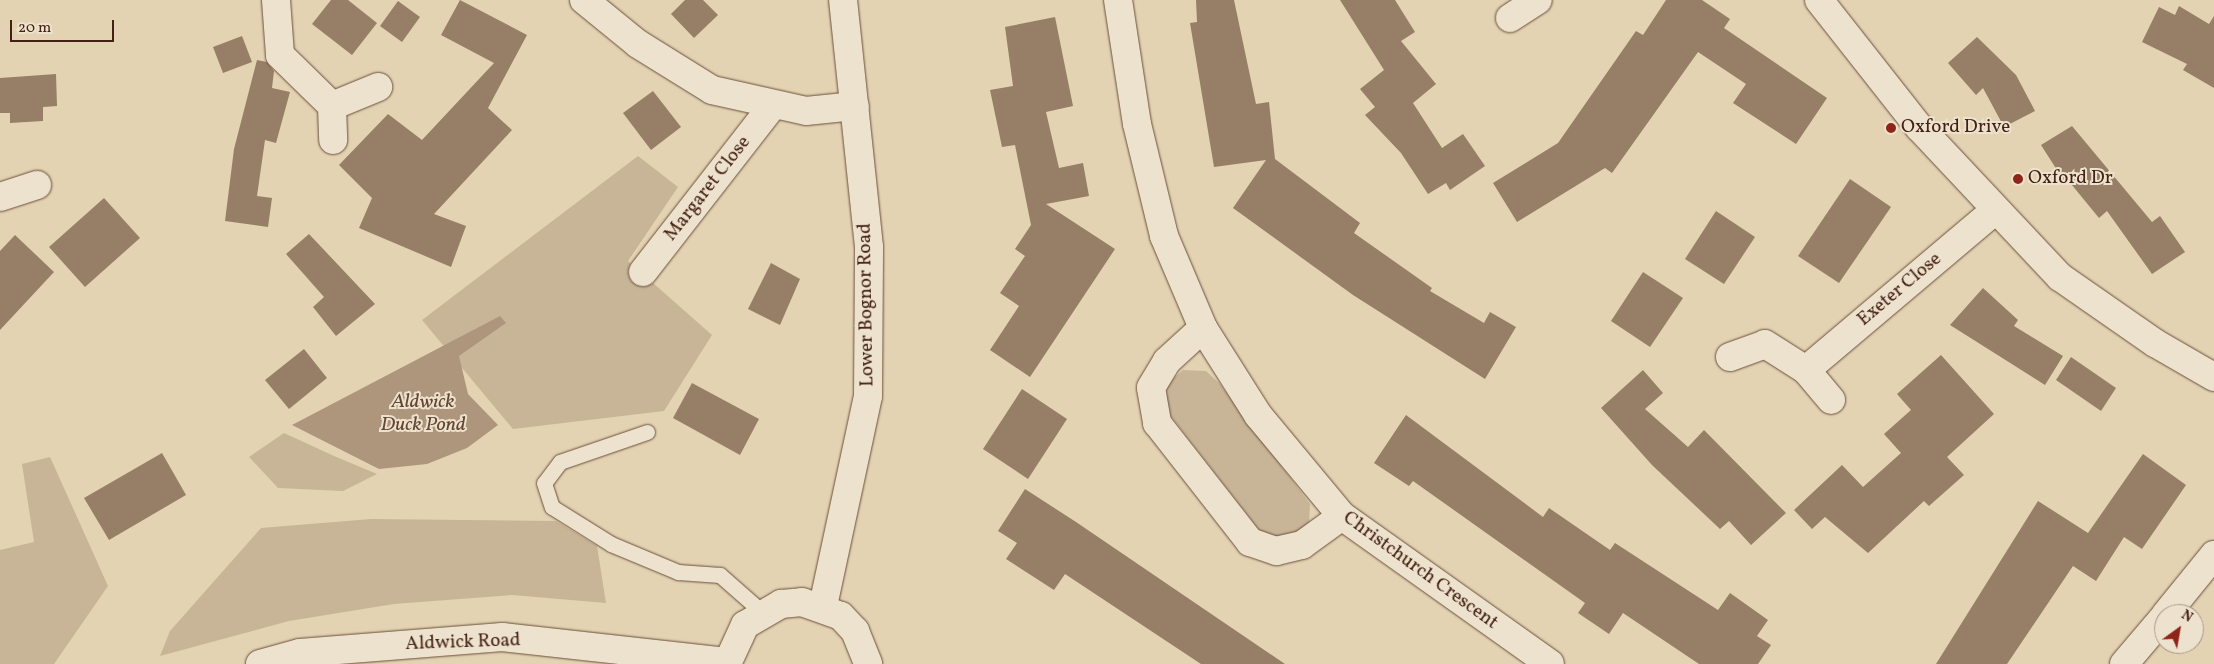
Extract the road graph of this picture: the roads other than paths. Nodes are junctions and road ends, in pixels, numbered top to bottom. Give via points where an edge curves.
1 (276, 0) edge
2 (584, 0) edge
3 (844, 0) edge
4 (1118, 0) edge
5 (1538, 0) edge
6 (1819, 0) edge
7 (1510, 18) dead end
8 (378, 87) dead end
9 (332, 106) junction
10 (772, 106) junction
11 (854, 106) junction
12 (333, 140) dead end
13 (37, 185) dead end
14 (0, 197) edge
15 (1994, 211) junction
16 (643, 272) dead end
17 (1203, 328) junction
18 (1730, 357) dead end
19 (1806, 370) junction
20 (2214, 377) edge
21 (1831, 400) dead end
22 (647, 432) dead end
23 (1342, 516) junction
24 (2214, 556) edge
25 (2174, 604) edge
26 (823, 606) junction
27 (762, 612) junction
28 (2154, 628) edge
29 (727, 663) edge
30 (260, 664) edge
31 (868, 664) edge
32 (1550, 664) edge
33 (2124, 664) edge

1 - 9 street via 280,55
2 - 10 street via 638,44 712,90
3 - 11 street, Lower Bognor Road
4 - 17 street, Christchurch Crescent via 1137,124 1164,236
5 - 7 street
6 - 15 street via 1919,127
8 - 9 street
9 - 12 street
10 - 11 street via 806,111
10 - 16 street, Margaret Close
11 - 26 street, Lower Bognor Road via 869,247 868,396
13 - 14 street
15 - 19 street, Exeter Close
15 - 20 street via 2060,277 2155,343
17 - 23 street, Christchurch Crescent via 1258,415
17 - 23 street via 1167,360 1152,388 1157,423 1250,542 1276,551 1302,545
18 - 19 street via 1766,344
19 - 21 street
22 - 27 lane via 560,462 544,483 552,507 611,544 678,572 720,575
23 - 32 street, Christchurch Crescent
24 - 25 street
26 - 27 street via 781,604
26 - 31 street via 856,631
27 - 29 street via 745,625
28 - 33 street
29 - 30 street, Aldwick Road via 502,638 300,653

